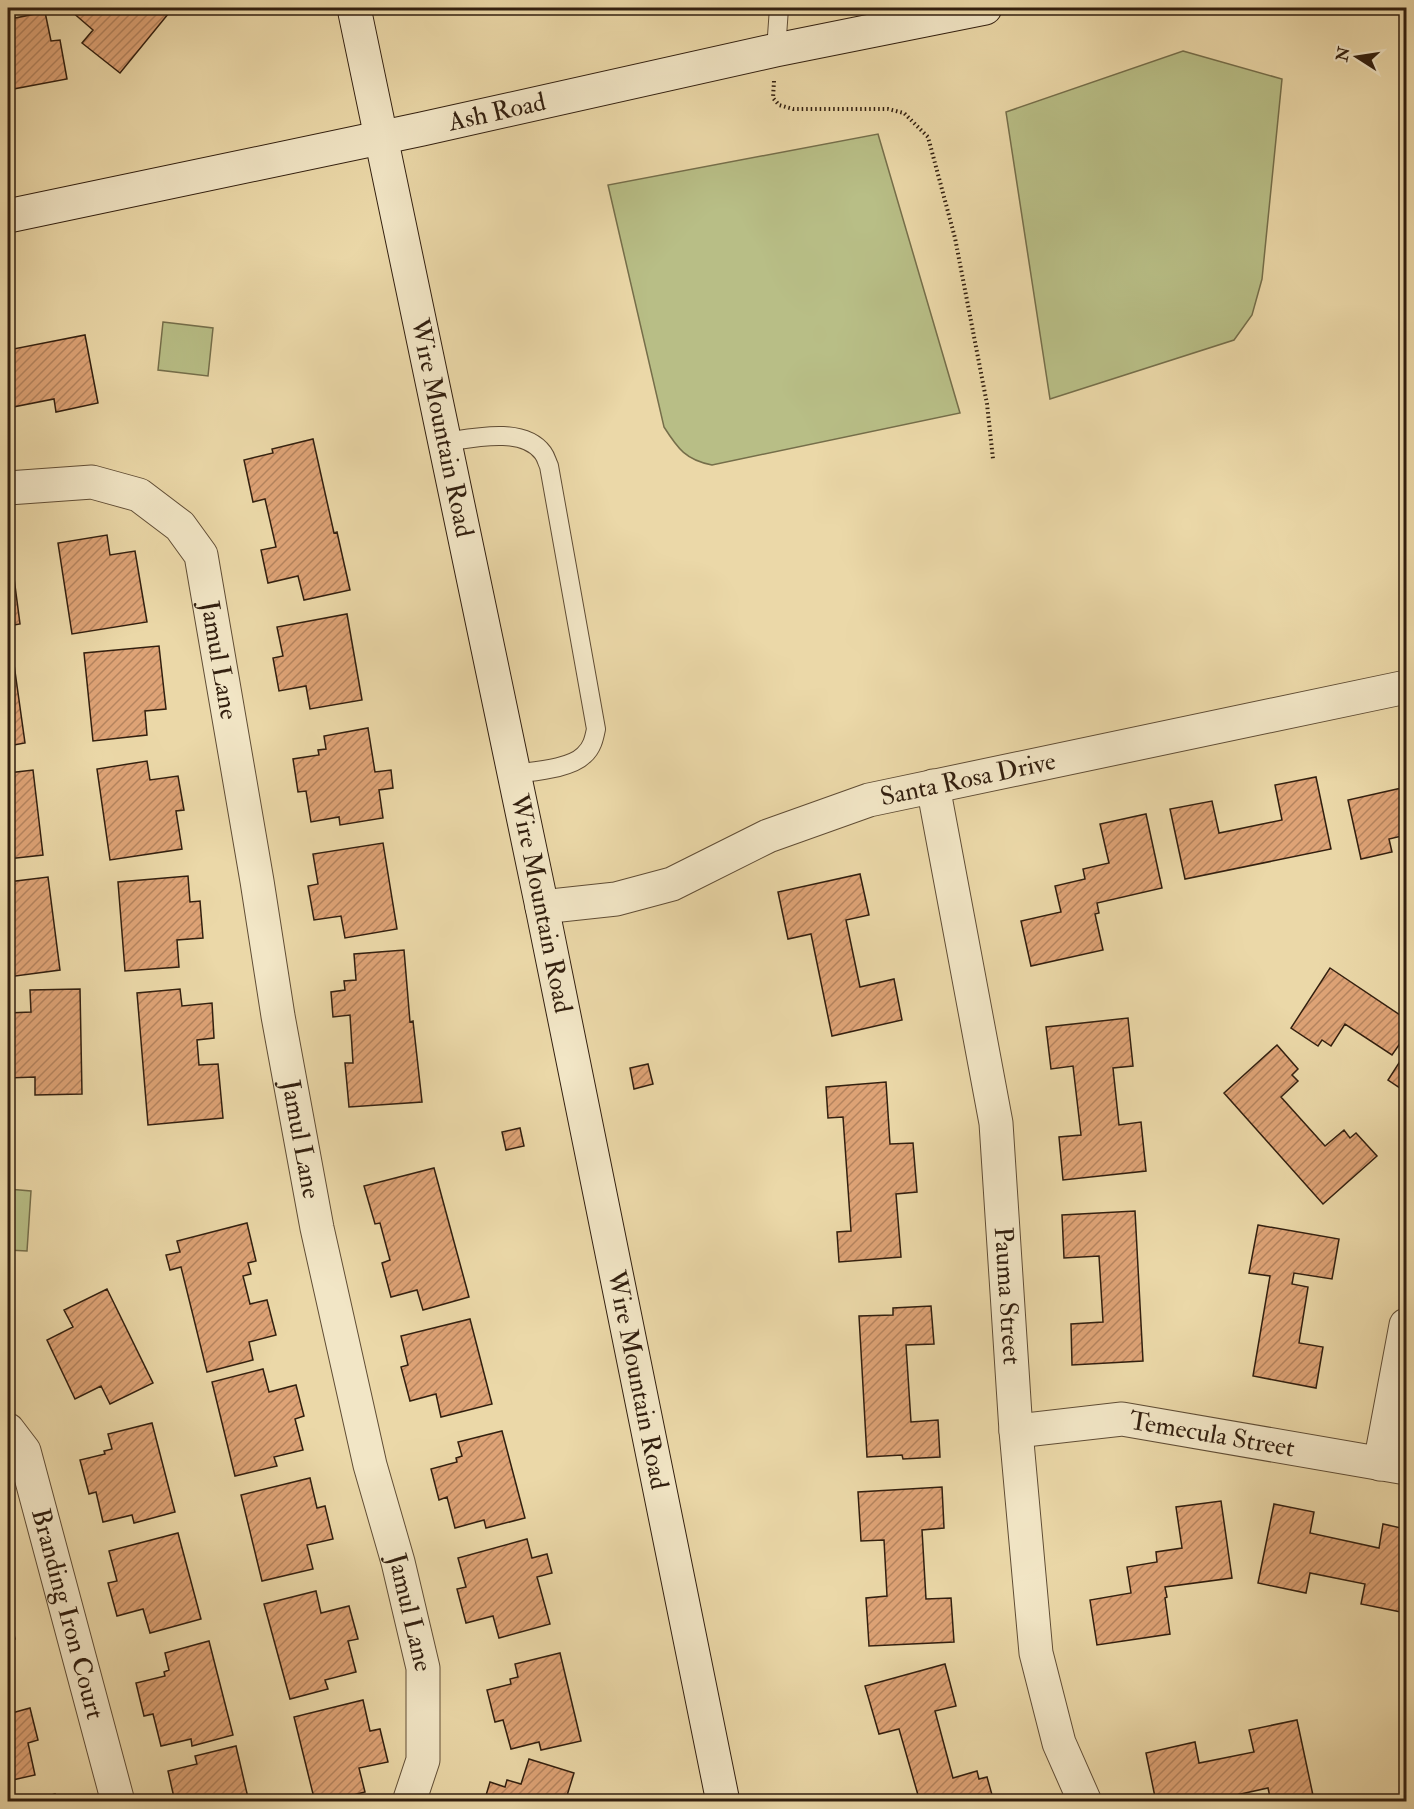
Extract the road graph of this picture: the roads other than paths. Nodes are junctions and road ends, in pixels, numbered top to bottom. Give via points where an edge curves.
1 (354, 8) edge
2 (779, 8) edge
3 (985, 8) edge
4 (776, 50) junction
5 (381, 137) junction
6 (8, 216) edge
7 (445, 442) junction
8 (8, 488) edge
9 (1407, 687) edge
10 (514, 774) junction
11 (933, 786) junction
12 (542, 907) junction
13 (1407, 1325) edge
14 (8, 1430) edge
15 (1016, 1431) junction
16 (1393, 1466) edge
17 (118, 1802) edge
18 (410, 1802) edge
19 (723, 1802) edge
20 (1084, 1802) edge

1 - 5 street, Wire Mountain Road
2 - 4 lane
3 - 4 street, Ash Road
4 - 5 street, Ash Road
5 - 6 street, Ash Road
5 - 7 street, Wire Mountain Road
7 - 10 street, Wire Mountain Road
7 - 10 lane via 495,435 519,438 543,453 549,466 596,729 584,756 569,764
8 - 18 street, Jamul Lane via 92,482 139,495 180,526 201,555 317,1228 370,1465 423,1668 423,1760
9 - 11 street, Santa Rosa Drive
10 - 12 street, Wire Mountain Road
11 - 12 street, Santa Rosa Drive via 868,800 768,836 672,884 616,899
11 - 15 street, Pauma Street via 996,1123
12 - 19 street, Wire Mountain Road
13 - 16 street
14 - 17 street, Branding Iron Court via 24,1452
15 - 16 street, Temecula Street via 1122,1419
15 - 20 street, Pauma Street via 1036,1653 1059,1743

